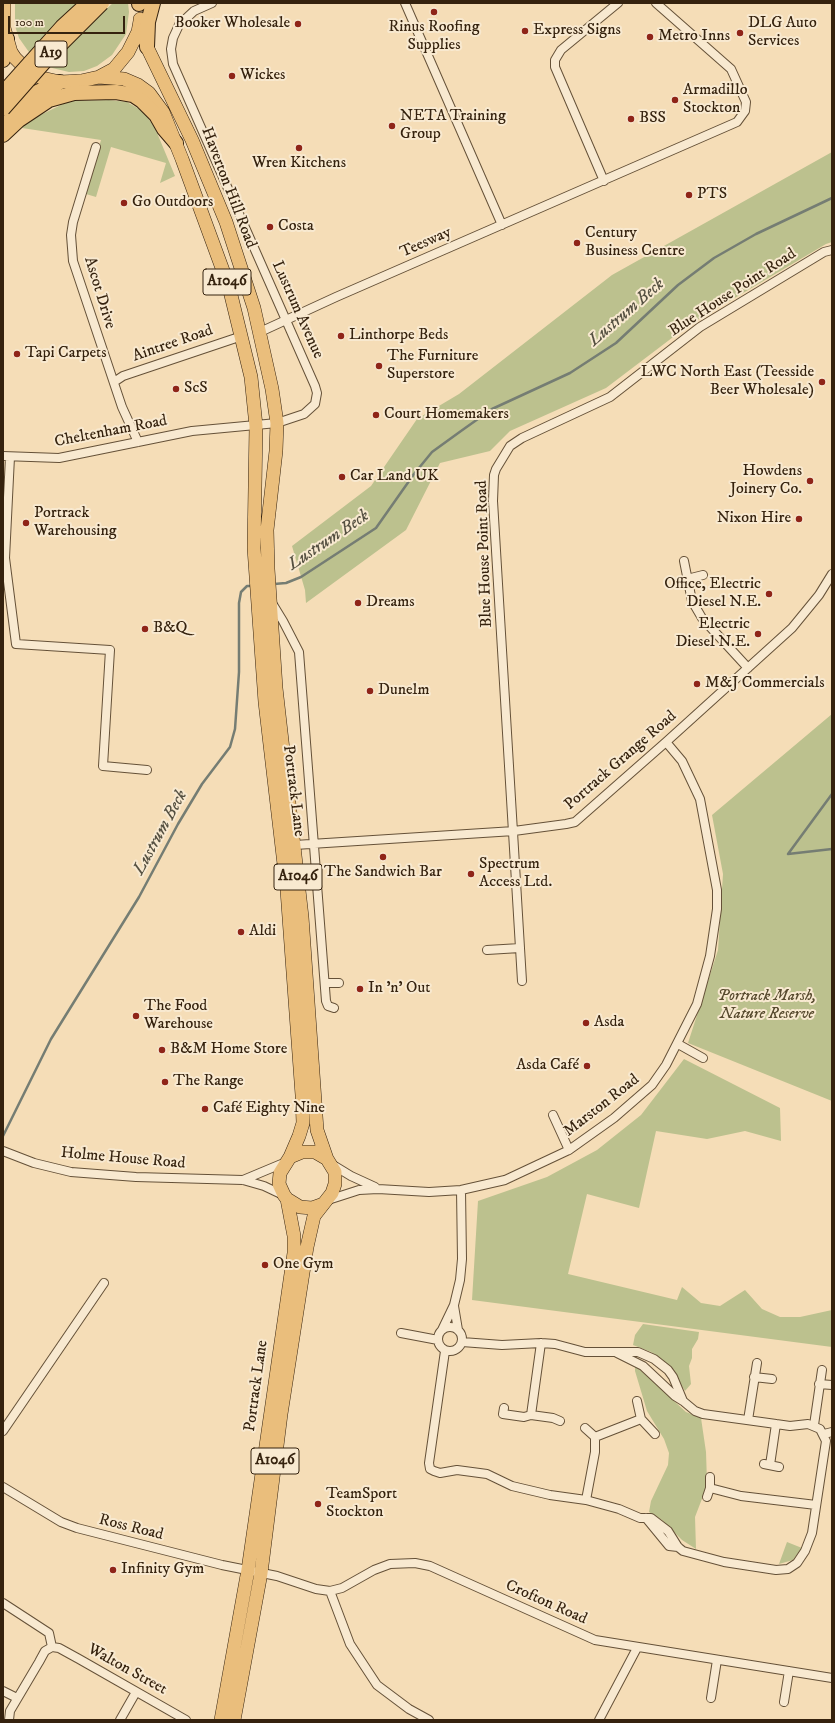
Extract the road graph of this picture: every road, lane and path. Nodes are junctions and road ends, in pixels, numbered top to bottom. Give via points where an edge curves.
1 (4, 3) edge
2 (88, 3) edge
3 (102, 3) edge
4 (139, 3) edge
5 (153, 3) edge
6 (212, 3) edge
7 (405, 3) edge
8 (618, 3) edge
9 (658, 4) edge
10 (140, 18) junction
11 (7, 39) junction
12 (147, 47) junction
13 (3, 60) edge
14 (99, 77) junction
15 (60, 82) junction
16 (3, 93) edge
17 (3, 109) edge
18 (3, 130) edge
19 (3, 135) edge
20 (176, 143) junction
21 (96, 148) dead end
22 (604, 181) junction
23 (502, 225) junction
24 (832, 250) edge
25 (285, 320) junction
26 (260, 332) junction
27 (242, 336) junction
28 (114, 382) junction
29 (277, 423) junction
30 (256, 426) junction
31 (138, 442) junction
32 (7, 456) edge
33 (684, 561) dead end
34 (262, 570) junction
35 (832, 574) edge
36 (703, 575) dead end
37 (687, 579) junction
38 (266, 597) junction
39 (748, 668) junction
40 (666, 742) junction
41 (147, 770) dead end
42 (514, 830) junction
43 (314, 844) junction
44 (295, 846) junction
45 (520, 948) junction
46 (487, 950) dead end
47 (522, 981) dead end
48 (325, 983) junction
49 (339, 983) dead end
50 (334, 1008) dead end
51 (678, 1044) junction
52 (702, 1058) dead end
53 (553, 1115) dead end
54 (569, 1150) junction
55 (5, 1151) edge
56 (288, 1159) junction
57 (329, 1161) junction
58 (243, 1180) junction
59 (378, 1189) junction
60 (461, 1190) junction
61 (285, 1197) junction
62 (325, 1202) junction
63 (104, 1283) dead end
64 (454, 1305) junction
65 (442, 1330) junction
66 (458, 1330) junction
67 (401, 1333) dead end
68 (438, 1340) junction
69 (462, 1342) junction
70 (540, 1343) junction
71 (445, 1351) junction
72 (616, 1352) junction
73 (757, 1363) dead end
74 (822, 1370) dead end
75 (754, 1377) junction
76 (772, 1379) dead end
77 (820, 1384) junction
78 (832, 1385) edge
79 (637, 1401) dead end
80 (683, 1401) junction
81 (504, 1408) dead end
82 (531, 1415) junction
83 (641, 1419) junction
84 (748, 1420) junction
85 (560, 1421) dead end
86 (776, 1424) junction
87 (814, 1425) junction
88 (585, 1428) dead end
89 (3, 1431) edge
90 (828, 1433) edge
91 (655, 1434) dead end
92 (594, 1437) junction
93 (779, 1467) dead end
94 (710, 1476) dead end
95 (3, 1487) edge
96 (710, 1488) junction
97 (707, 1497) dead end
98 (586, 1500) junction
99 (816, 1505) junction
100 (248, 1570) junction
101 (261, 1573) junction
102 (330, 1591) junction
103 (3, 1603) edge
104 (52, 1647) junction
105 (637, 1648) junction
106 (717, 1660) junction
107 (789, 1671) junction
108 (832, 1677) edge
109 (3, 1691) edge
110 (136, 1692) junction
111 (17, 1698) junction
112 (711, 1698) dead end
113 (784, 1702) dead end
114 (9, 1720) edge
115 (120, 1720) edge
116 (186, 1720) edge
117 (221, 1720) edge
118 (234, 1720) edge
119 (429, 1720) edge
120 (599, 1720) edge

1 - 11 main road, A1046 via 4,28
2 - 16 highway, A19, bridge via 53,36
3 - 17 highway, A19, bridge via 54,51
4 - 10 main road, A1046
5 - 12 highway via 148,22
6 - 25 street, Lustrum Avenue via 194,11 179,25 171,49 173,64
7 - 23 street
8 - 22 street via 561,50 555,60
9 - 22 street, Teesway via 731,69 744,96 745,111 737,122
10 - 12 main road, Haverton Hill Road / A1046
10 - 14 main road, A1046 via 138,32 128,52 114,68
11 - 13 highway
11 - 15 main road, A1046 via 15,58 30,73
12 - 26 main road, Haverton Hill Road / A1046 via 192,140 224,218
14 - 15 main road, A1046
14 - 20 main road, Haverton Hill Road / A1046 via 124,79 149,93 163,112
15 - 18 highway, A19 via 35,94 24,103
19 - 20 highway, A1046 via 19,120 49,100 74,93 116,92 142,101 156,115 164,130
20 - 27 main road, Haverton Hill Road / A1046 via 228,287
21 - 28 street, Ascot Drive via 73,222 72,249 81,287
22 - 23 street, Teesway
23 - 25 street, Teesway
24 - 42 street, Blue House Point Road via 824,252 700,327 610,397 522,438 510,446 502,458 494,475 493,501
25 - 26 street, Teesway
25 - 29 street, Lustrum Avenue via 317,393 315,404 304,414
26 - 29 main road, Haverton Hill Road / A1046
27 - 28 street, Aintree Road via 123,376
27 - 30 main road, Haverton Hill Road / A1046 via 251,377
28 - 31 street, Ascot Drive
29 - 30 street, Cheltenham Road
29 - 34 main road, Portrack Lane / A1046
30 - 31 street, Cheltenham Road via 192,431
30 - 34 main road, Portrack Lane / A1046 via 253,526
31 - 32 street, Cheltenham Road via 59,458
32 - 41 street, Cheltenham Road via 5,558 16,644 110,650 103,766
33 - 37 street
34 - 38 main road, Portrack Lane / A1046
35 - 39 street, Portrack Grange Road via 802,618
36 - 37 street
37 - 39 street via 692,601 702,618
38 - 43 street, Portrack Lane via 288,630 300,658
38 - 44 main road, Portrack Lane / A1046
38 - 56 main road, Portrack Lane / A1046 via 265,702 287,890 302,1095 303,1123 300,1136
39 - 40 street, Portrack Grange Road
40 - 42 street, Portrack Grange Road via 575,822
40 - 51 street, Marston Road via 682,761 700,799 717,890 705,981
42 - 43 street, Portrack Grange Road
42 - 45 street, Blue House Point Road
43 - 44 street, Portrack Grange Road
43 - 48 street, Portrack Lane
44 - 57 main road, Portrack Lane / A1046 via 317,1130
45 - 46 street
45 - 47 street, Blue House Point Road
48 - 49 street
48 - 50 street, Portrack Lane via 328,1006
51 - 52 street
51 - 54 street, Marston Road via 652,1085 614,1118
53 - 54 street
54 - 60 street, Marston Road via 505,1180
55 - 58 street, Holme House Road via 34,1163 71,1172
56 - 57 main road via 302,1152 315,1152
56 - 58 street, Holme House Road
56 - 61 main road, Portrack Lane / A1046 via 280,1174 279,1184
57 - 59 street, Marston Road via 351,1176
57 - 62 main road, Portrack Lane / A1046 via 335,1172 335,1184
58 - 61 street, Holme House Road via 264,1186
59 - 60 street, Marston Road via 429,1192
59 - 62 street, Marston Road via 349,1192
60 - 64 street via 462,1259
61 - 62 main road via 300,1207 312,1208
61 - 100 main road, Portrack Lane / A1046 via 294,1236 294,1252
62 - 101 main road, Portrack Lane / A1046 via 314,1216 306,1247 280,1414
63 - 89 street
64 - 65 street
64 - 66 street
65 - 66 street via 451,1327
65 - 68 street
66 - 69 street via 462,1335
67 - 68 street
68 - 71 street
69 - 70 street via 502,1346
69 - 71 street via 458,1349
70 - 72 street via 585,1352
70 - 82 street
71 - 98 street via 430,1469 440,1473 457,1470 487,1474 512,1486
72 - 80 street via 643,1366
72 - 80 street via 638,1352 662,1364 673,1378
73 - 75 street
74 - 77 street
75 - 76 street
75 - 84 street
77 - 78 street
77 - 87 street
79 - 83 street
80 - 84 street via 703,1414
81 - 82 street via 504,1414 524,1417
82 - 85 street
83 - 91 street
83 - 92 street
84 - 86 street
86 - 87 street
86 - 93 street via 767,1464
87 - 90 street
88 - 92 street
90 - 99 street
92 - 98 street via 593,1466
94 - 96 street
95 - 100 street, Ross Road via 77,1528
96 - 97 street
96 - 99 street via 741,1496
98 - 99 street via 646,1518 669,1546 724,1562 776,1570 788,1569 797,1563 805,1552 812,1533
100 - 101 street, Ross Road
100 - 117 main road, Portrack Lane / A1046
101 - 102 street
101 - 118 main road, Portrack Lane / A1046
102 - 105 street, Crofton Road via 342,1588 390,1564 415,1563 437,1569 576,1633
102 - 119 street via 350,1644 377,1684 409,1709
103 - 104 street via 48,1633
104 - 110 street, Walton Street via 66,1652
104 - 111 street via 45,1651
105 - 106 street, Crofton Road
105 - 120 street
106 - 107 street, Crofton Road
106 - 112 street
107 - 108 street, Crofton Road
107 - 113 street
109 - 111 street
110 - 115 street
110 - 116 street, Walton Street
111 - 114 street via 10,1711

